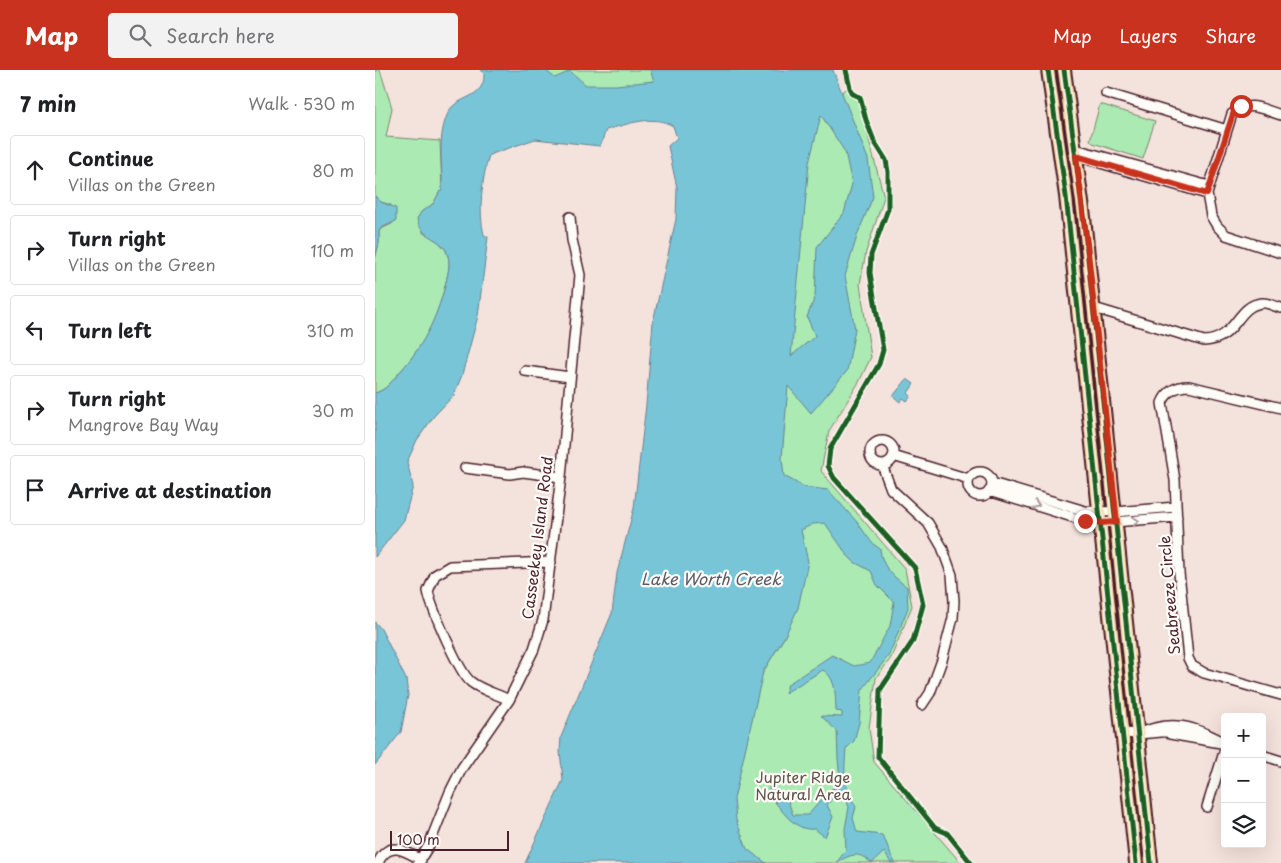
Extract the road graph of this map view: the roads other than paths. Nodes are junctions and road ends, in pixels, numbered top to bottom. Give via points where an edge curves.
1 (1048, 70) edge
2 (1064, 70) edge
3 (1051, 92) junction
4 (1106, 93) dead end
5 (1281, 115) edge
6 (1227, 130) junction
7 (1076, 153) junction
8 (1208, 190) junction
9 (570, 217) dead end
10 (1084, 217) junction
11 (1281, 253) edge
12 (1078, 302) junction
13 (1094, 308) junction
14 (1281, 308) edge
15 (525, 370) dead end
16 (570, 377) junction
17 (1281, 408) edge
18 (1107, 430) junction
19 (893, 456) junction
20 (882, 465) junction
21 (465, 468) dead end
22 (561, 477) junction
23 (969, 479) junction
24 (990, 487) junction
25 (1176, 507) junction
26 (1153, 508) junction
27 (1101, 517) junction
28 (1116, 517) junction
29 (1177, 517) junction
30 (1155, 519) junction
31 (551, 562) junction
32 (1281, 695) edge
33 (509, 700) junction
34 (922, 705) dead end
35 (1189, 729) junction
36 (1165, 732) junction
37 (1123, 733) junction
38 (1138, 734) junction
39 (1221, 742) edge
40 (1221, 743) edge
41 (1266, 756) edge
42 (1222, 758) edge
43 (1281, 761) edge
44 (1207, 807) dead end
45 (420, 862) edge
46 (378, 863) edge
47 (1136, 863) edge
48 (1151, 863) edge

1 - 3 main road
2 - 7 main road
3 - 10 main road via 1059,107 1075,210
3 - 12 main road
4 - 6 street
5 - 6 street via 1241,106 1233,114
6 - 8 street
7 - 8 street
7 - 10 main road
8 - 11 street via 1211,216 1226,234
9 - 16 street, Casseekey Island Road via 580,274
10 - 13 main road
12 - 18 main road via 1088,319 1097,394
12 - 27 main road
13 - 14 street via 1205,341 1222,337 1247,308 1262,303
13 - 18 main road
15 - 16 street
16 - 22 street, Casseekey Island Road
17 - 25 street, Seabreeze Circle via 1189,386 1174,388 1168,393 1163,406
18 - 28 main road
19 - 20 street via 890,462
19 - 20 street via 889,444 881,441 875,444 870,456 873,462
19 - 23 street
20 - 34 street via 891,489 928,523 952,575 953,618 942,660
21 - 22 street
22 - 31 street, Casseekey Island Road
23 - 24 street via 980,472 988,475
23 - 24 street via 969,489 975,494 982,495
24 - 27 street, Seabreeze Circle via 1085,521
25 - 26 street, Seabreeze Circle
25 - 29 street, Seabreeze Circle
26 - 28 street, Seabreeze Circle
26 - 30 street
27 - 28 street, Seabreeze Circle
27 - 37 main road
28 -> 30 street, Seabreeze Circle
28 - 38 main road
29 - 30 street, Seabreeze Circle
29 - 32 street, Seabreeze Circle via 1179,573 1188,658 1192,666 1204,673
31 - 33 street, Casseekey Island Road via 543,620 534,649
31 - 33 street via 451,566 435,575 428,591 433,610 462,671 470,681
33 - 45 street, Casseekey Island Road via 462,768
35 - 36 street
35 - 38 street via 1168,725
35 - 39 street
36 - 38 street
36 - 40 street
37 - 38 street
37 - 47 main road
38 - 48 main road
41 - 43 street
42 - 44 street
45 - 46 street via 403,850 393,848

